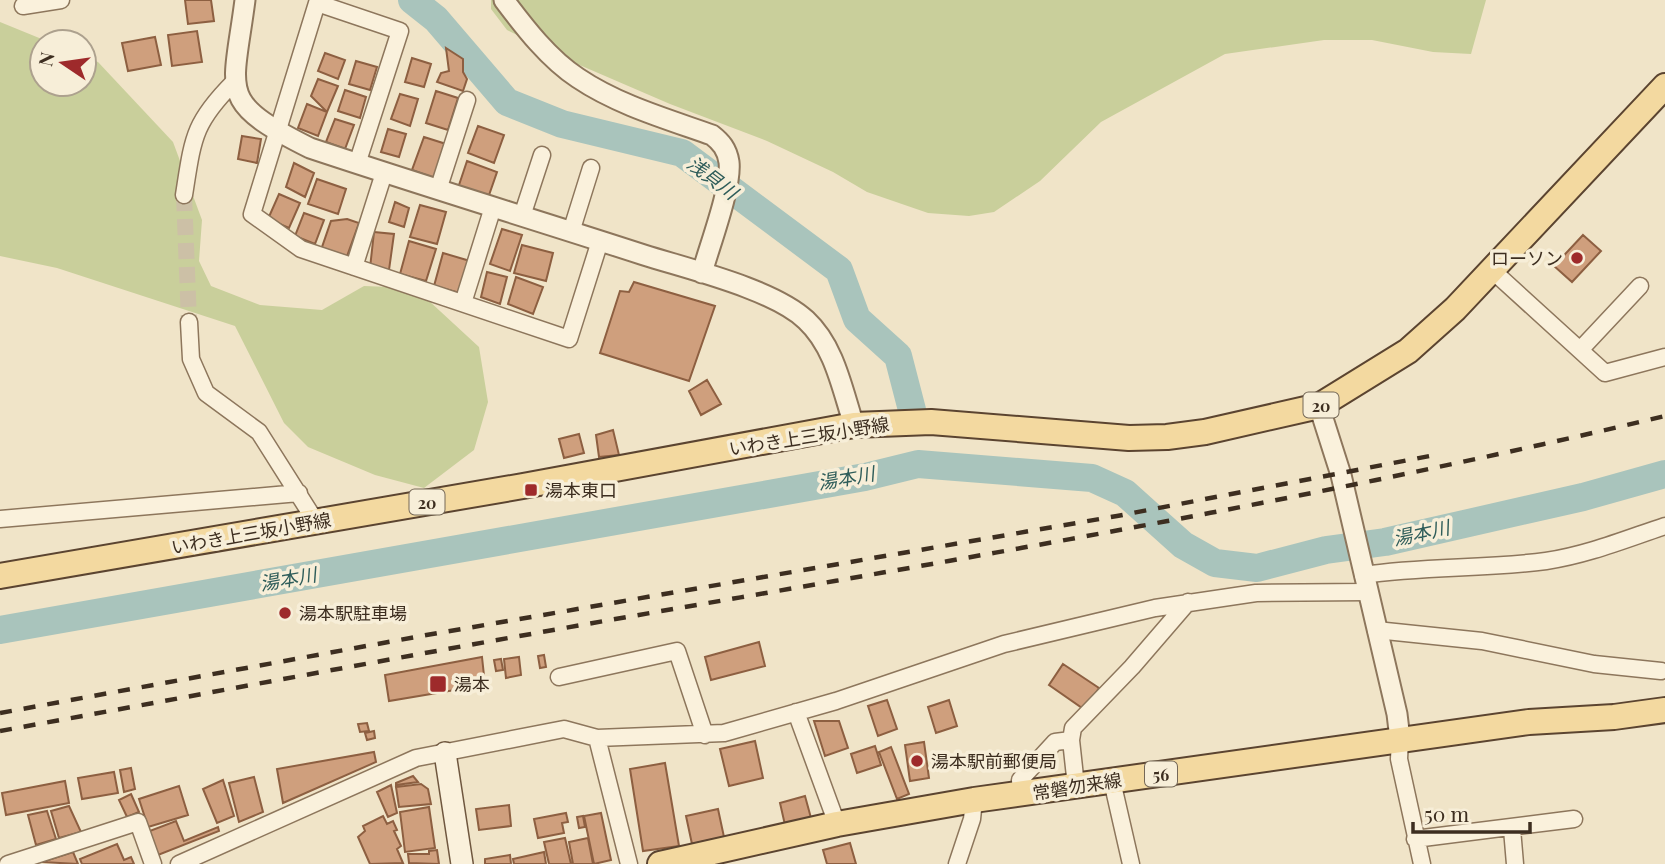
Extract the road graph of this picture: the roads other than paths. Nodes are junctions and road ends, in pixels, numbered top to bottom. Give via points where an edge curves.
1 (61, 0) edge
2 (245, 0) edge
3 (504, 0) edge
4 (23, 6) dead end
5 (234, 82) junction
6 (1663, 92) edge
7 (467, 100) dead end
8 (277, 131) junction
9 (542, 155) dead end
10 (357, 164) junction
11 (591, 168) dead end
12 (384, 173) junction
13 (438, 190) junction
14 (184, 194) tunnel mouth
15 (494, 207) junction
16 (522, 216) junction
17 (571, 232) junction
18 (600, 241) junction
19 (354, 267) junction
20 (1493, 271) junction
21 (702, 273) junction
22 (1640, 286) dead end
23 (463, 303) junction
24 (189, 322) tunnel mouth
25 (1580, 350) junction
26 (1665, 357) edge
27 (1318, 406) junction
28 (854, 425) junction
29 (299, 493) junction
30 (0, 519) edge
31 (316, 522) junction
32 (1665, 526) edge
33 (0, 576) edge
34 (1363, 578) junction
35 (1188, 601) junction
36 (1376, 629) junction
37 (1661, 671) dead end
38 (559, 677) dead end
39 (1665, 710) edge
40 (796, 712) junction
41 (705, 734) junction
42 (597, 738) junction
43 (1400, 739) junction
44 (1071, 740) junction
45 (445, 753) junction
46 (1112, 781) junction
47 (1076, 786) junction
48 (1021, 795) junction
49 (974, 800) junction
50 (1574, 819) dead end
51 (837, 824) junction
52 (1512, 829) junction
53 (1415, 839) junction
54 (714, 859) edge
55 (8, 864) edge
56 (153, 864) edge
57 (179, 864) edge
58 (462, 864) edge
59 (629, 864) edge
60 (660, 864) edge
61 (957, 864) edge
62 (1131, 864) edge
63 (1422, 864) edge
64 (1515, 864) edge

1 - 4 street
2 - 5 street
3 - 21 street via 577,78 628,104 712,135 727,153 729,173
5 - 8 street via 254,117
5 - 14 street via 199,122
6 - 20 main road, いわき上三坂小野線 / 20
7 - 13 street
8 - 10 street
8 - 10 street via 317,3 400,31
8 - 19 street via 253,214 301,249
9 - 16 street
10 - 12 street
11 - 17 street
12 - 13 street
12 - 19 street
13 - 15 street
15 - 16 street
15 - 23 street
16 - 17 street
17 - 18 street
18 - 21 street
18 - 23 street via 569,339
19 - 23 street
20 - 25 street
20 - 27 main road, いわき上三坂小野線 / 20 via 1408,351
21 - 28 street via 758,293 805,318 831,355
22 - 25 street
24 - 29 street via 191,359 206,393 259,432
25 - 26 street via 1605,373
27 - 28 main road, いわき上三坂小野線 / 20 via 1167,438 931,422
27 - 34 street via 1331,441
28 - 31 main road, いわき上三坂小野線 / 20
29 - 30 street
29 - 31 street
31 - 33 main road, いわき上三坂小野線 / 20
32 - 34 street via 1586,553 1545,561 1398,570
34 - 35 street
34 - 36 street
35 - 40 street via 1004,643
35 - 44 street via 1073,728
36 - 37 street via 1482,641 1594,664
36 - 43 street
38 - 41 street via 677,651
39 - 43 main road, 常磐勿来線 / 56
40 - 41 street via 750,728
40 - 51 street
41 - 42 street
42 - 45 street via 564,729
42 - 59 street
43 - 46 main road, 常磐勿来線 / 56
43 - 53 street via 1399,759
44 - 47 street
44 - 48 street via 1055,742 1020,780
45 - 57 street via 415,758
45 - 58 main road
46 - 47 main road, 常磐勿来線 / 56
46 - 62 street
47 - 48 main road, 常磐勿来線 / 56
48 - 49 main road, 常磐勿来線 / 56
49 - 51 main road, 常磐勿来線 / 56
49 - 61 street
50 - 52 street
51 - 54 main road, 常磐勿来線 / 56
52 - 53 street
52 - 64 street
53 - 63 street
54 - 60 main road, 常磐勿来線 / 56
55 - 56 street via 138,822

